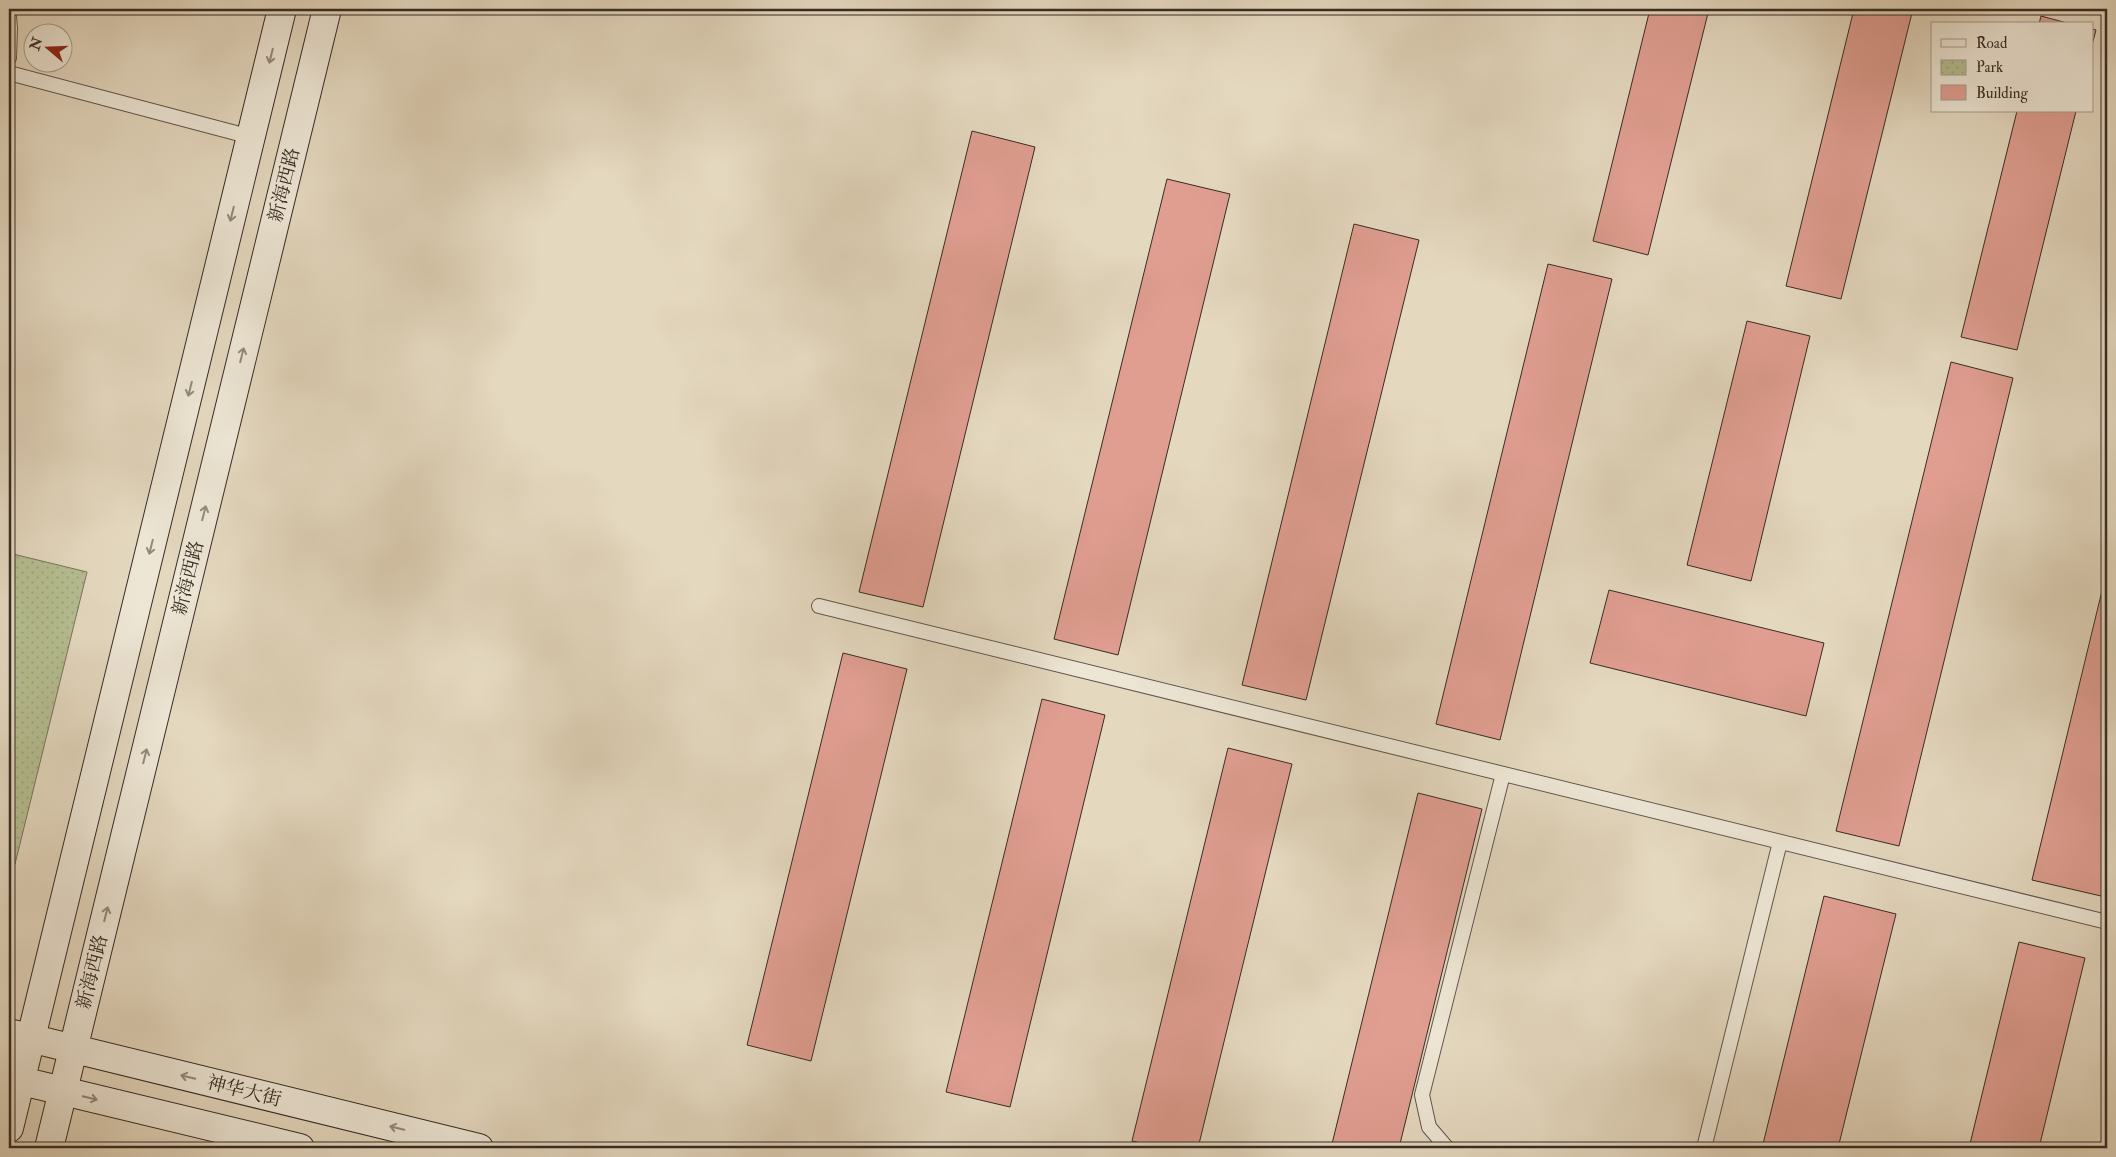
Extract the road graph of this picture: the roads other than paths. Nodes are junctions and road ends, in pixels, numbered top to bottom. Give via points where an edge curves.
1 (282, 9) edge
2 (327, 9) edge
3 (9, 17) edge
4 (9, 58) edge
5 (9, 73) edge
6 (251, 137) junction
7 (819, 606) dead end
8 (1503, 774) junction
9 (1780, 842) junction
10 (2107, 922) edge
11 (20, 1036) edge
12 (73, 1049) junction
13 (14, 1080) edge
14 (63, 1091) junction
15 (9, 1128) edge
16 (49, 1148) edge
17 (300, 1148) edge
18 (479, 1148) edge
19 (1447, 1148) edge
20 (1704, 1148) edge

1 -> 6 main road
12 -> 2 main road, 新海西路
3 - 4 lane
5 - 6 lane
6 -> 11 main road
7 - 8 lane
8 - 9 lane
8 - 19 lane via 1422,1095 1429,1127
9 - 10 lane
9 - 20 lane
11 - 12 main road, 神华大街
11 - 13 main road
12 - 14 main road, 新海西路
18 -> 12 main road, 神华大街
13 - 14 main road
13 - 15 main road
14 - 16 main road, 新海西路
14 -> 17 main road

